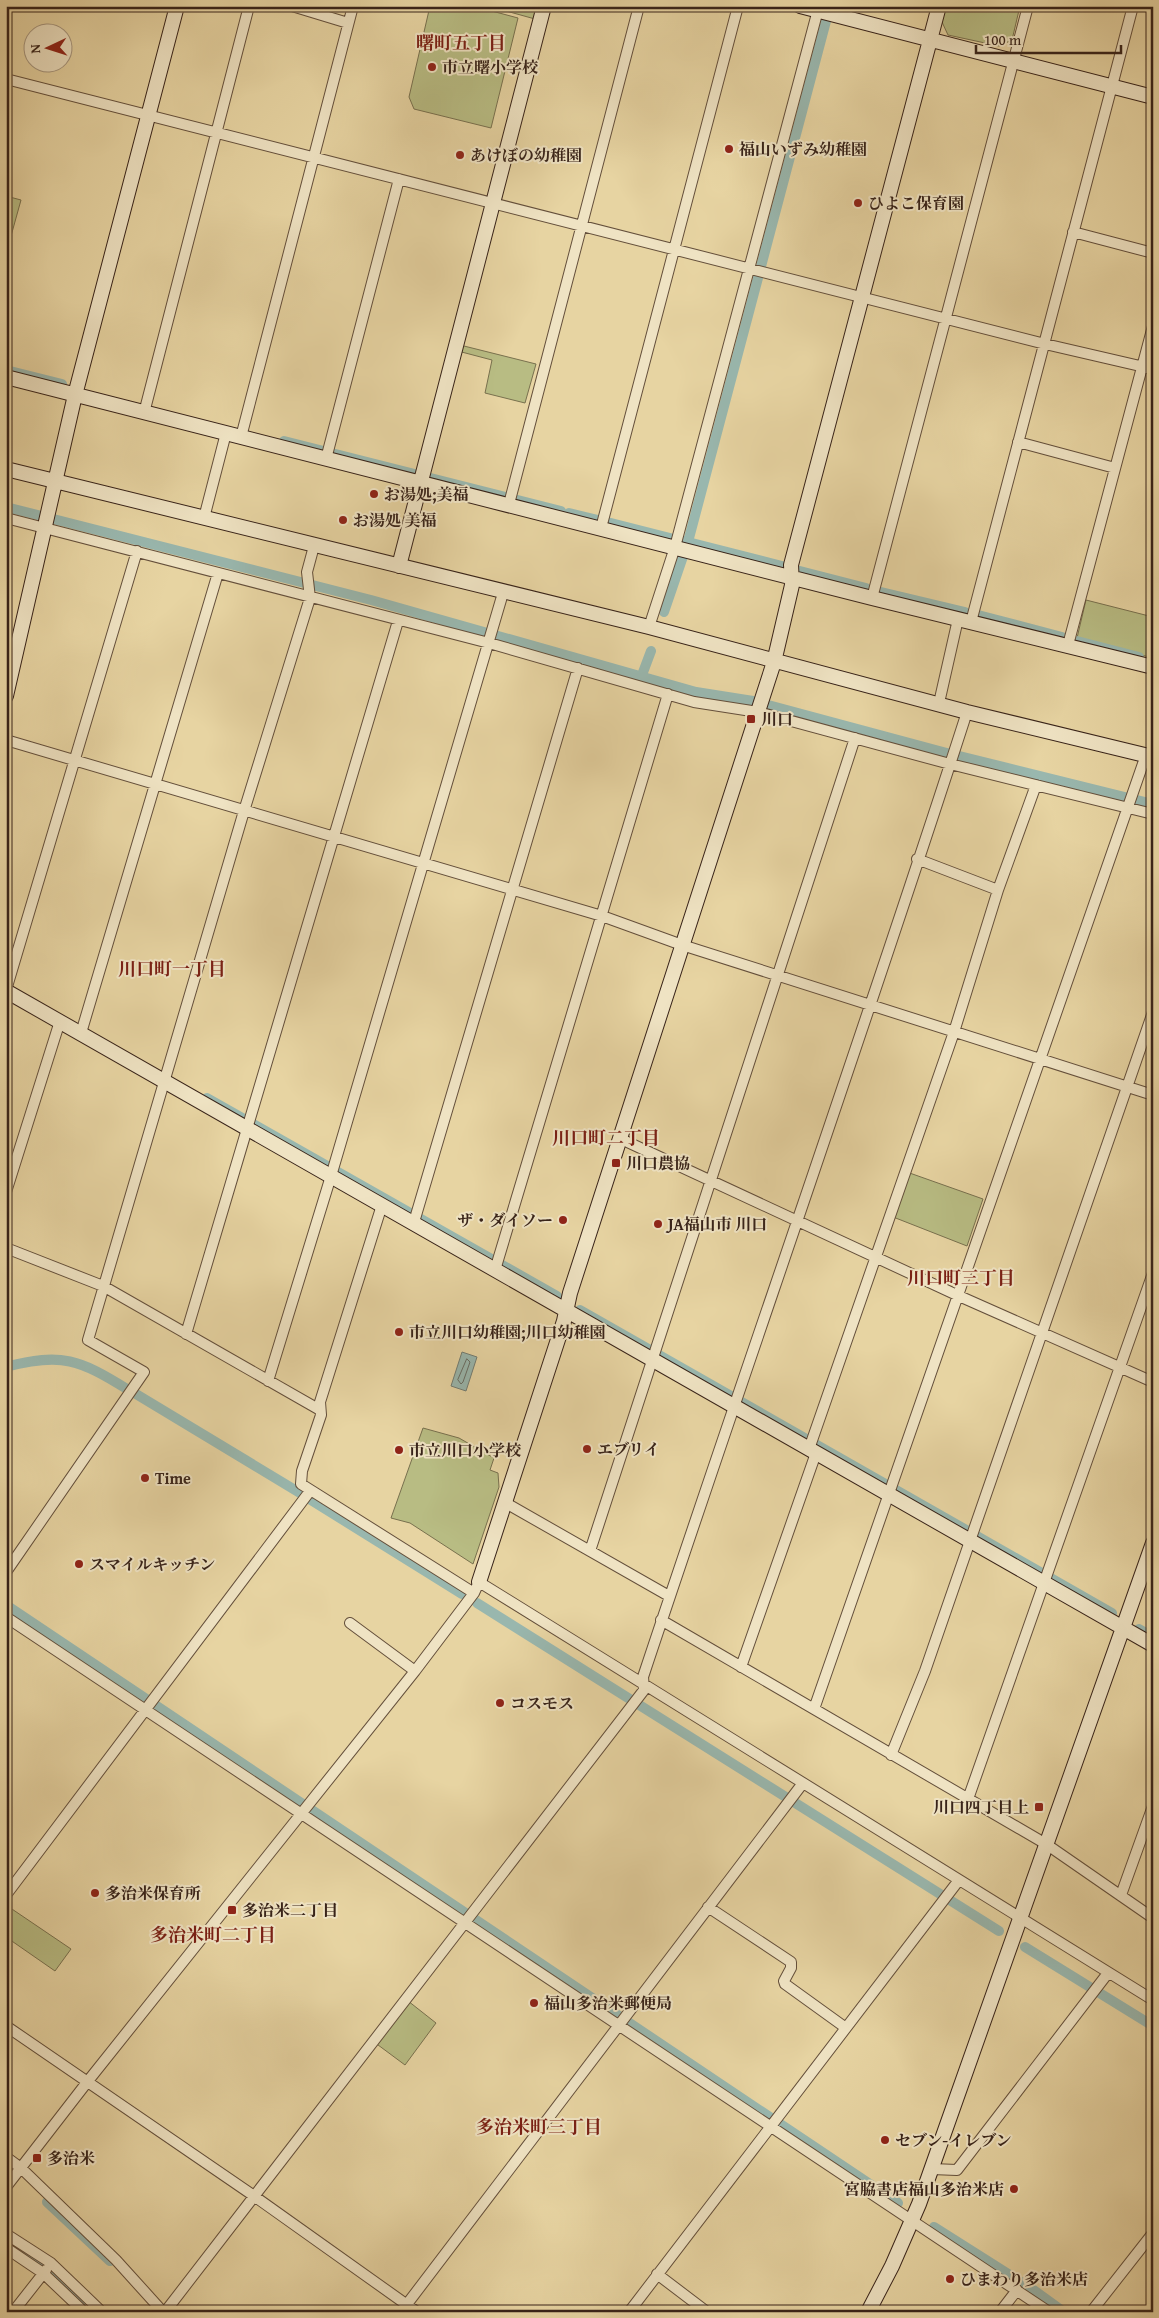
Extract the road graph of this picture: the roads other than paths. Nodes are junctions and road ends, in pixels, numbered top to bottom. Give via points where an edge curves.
1 (177, 6) edge
2 (249, 6) edge
3 (292, 6) edge
4 (353, 6) edge
5 (544, 6) edge
6 (639, 6) edge
7 (738, 6) edge
8 (800, 6) edge
9 (939, 6) edge
10 (1028, 6) edge
11 (1133, 6) edge
12 (822, 11) edge
13 (348, 23) junction
14 (930, 41) junction
15 (1014, 61) junction
16 (6, 79) edge
17 (1112, 86) junction
18 (1153, 97) edge
19 (149, 116) junction
20 (217, 132) junction
21 (314, 157) junction
22 (400, 179) junction
23 (492, 204) junction
24 (582, 226) junction
25 (1073, 232) junction
26 (674, 249) junction
27 (1153, 253) edge
28 (756, 269) junction
29 (862, 297) junction
30 (945, 318) junction
31 (1153, 326) edge
32 (1045, 344) junction
33 (1141, 367) junction
34 (1153, 370) edge
35 (6, 377) edge
36 (75, 395) junction
37 (144, 413) junction
38 (226, 432) junction
39 (241, 437) junction
40 (1018, 442) junction
41 (326, 459) junction
42 (1115, 468) junction
43 (6, 469) edge
44 (419, 481) junction
45 (54, 482) junction
46 (509, 504) junction
47 (6, 518) edge
48 (204, 518) junction
49 (44, 527) junction
50 (601, 528) junction
51 (314, 546) junction
52 (682, 548) junction
53 (137, 551) junction
54 (398, 566) junction
55 (218, 574) junction
56 (792, 577) junction
57 (503, 593) junction
58 (310, 598) junction
59 (872, 598) junction
60 (964, 620) junction
61 (398, 621) junction
62 (649, 628) junction
63 (489, 643) junction
64 (1068, 646) junction
65 (774, 662) junction
66 (1153, 667) edge
67 (578, 668) junction
68 (668, 694) junction
69 (6, 696) edge
70 (761, 704) junction
71 (939, 704) junction
72 (967, 712) junction
73 (855, 738) junction
74 (6, 740) edge
75 (1149, 756) edge
76 (75, 760) junction
77 (950, 764) junction
78 (156, 784) junction
79 (1036, 785) junction
80 (1129, 808) junction
81 (244, 810) junction
82 (1153, 814) edge
83 (334, 836) junction
84 (918, 860) junction
85 (424, 864) junction
86 (512, 890) junction
87 (998, 890) junction
88 (602, 916) junction
89 (682, 945) junction
90 (778, 975) junction
91 (6, 991) edge
92 (869, 1005) junction
93 (1153, 1012) edge
94 (60, 1020) junction
95 (954, 1032) junction
96 (81, 1033) junction
97 (1041, 1060) junction
98 (164, 1081) junction
99 (1126, 1087) junction
100 (1153, 1095) edge
101 (247, 1128) junction
102 (621, 1139) junction
103 (331, 1176) junction
104 (710, 1182) junction
105 (6, 1192) edge
106 (382, 1205) junction
107 (798, 1220) junction
108 (414, 1222) junction
109 (6, 1248) edge
110 (876, 1258) junction
111 (495, 1270) junction
112 (1153, 1273) edge
113 (103, 1286) junction
114 (959, 1296) junction
115 (566, 1311) junction
116 (1042, 1332) junction
117 (186, 1334) junction
118 (652, 1359) junction
119 (1120, 1368) junction
120 (268, 1381) junction
121 (1153, 1382) edge
122 (734, 1407) junction
123 (320, 1410) junction
124 (813, 1451) junction
125 (310, 1491) junction
126 (889, 1495) junction
127 (504, 1502) junction
128 (970, 1542) junction
129 (1153, 1544) edge
130 (590, 1550) junction
131 (6, 1572) edge
132 (1043, 1582) junction
133 (476, 1588) junction
134 (669, 1596) junction
135 (6, 1617) edge
136 (661, 1620) junction
137 (350, 1623) dead end
138 (1122, 1628) junction
139 (1153, 1645) edge
140 (742, 1667) junction
141 (415, 1671) junction
142 (643, 1684) junction
143 (149, 1705) junction
144 (814, 1709) junction
145 (891, 1755) junction
146 (803, 1783) junction
147 (968, 1799) junction
148 (1153, 1806) edge
149 (306, 1809) junction
150 (1046, 1844) junction
151 (959, 1880) junction
152 (6, 1895) edge
153 (1121, 1895) junction
154 (708, 1907) junction
155 (1020, 1917) junction
156 (468, 1918) junction
157 (1153, 1918) edge
158 (1108, 1972) junction
159 (1153, 2000) edge
160 (622, 2021) junction
161 (6, 2026) edge
162 (846, 2028) junction
163 (88, 2082) junction
164 (773, 2122) junction
165 (6, 2157) edge
166 (22, 2168) junction
167 (932, 2169) junction
168 (6, 2187) edge
169 (254, 2196) junction
170 (912, 2222) junction
171 (1153, 2233) edge
172 (6, 2234) edge
173 (6, 2248) edge
174 (48, 2268) junction
175 (657, 2274) junction
176 (1017, 2290) junction
177 (404, 2308) edge
178 (13, 2312) edge
179 (84, 2312) edge
180 (102, 2312) edge
181 (164, 2312) edge
182 (417, 2312) edge
183 (629, 2312) edge
184 (707, 2312) edge
185 (868, 2312) edge
186 (1000, 2312) edge
187 (1049, 2312) edge
188 (1091, 2312) edge

1 - 19 street
2 - 20 street
3 - 13 street
4 - 13 street
5 - 23 street
6 - 24 street
7 - 26 street
8 - 12 street
9 - 14 street
10 - 15 street
11 - 17 street
12 - 14 street
12 - 28 street
13 - 21 street
14 - 15 street
14 - 29 street
15 - 17 street
15 - 30 street
16 - 19 street
17 - 18 street
17 - 25 street
19 - 20 street
19 - 36 street
20 - 21 street
20 - 37 street
21 - 22 street
21 - 39 street
22 - 23 street
22 - 41 street
23 - 24 street
23 - 44 street
24 - 26 street
24 - 46 street
25 - 27 street
25 - 32 street
26 - 28 street
26 - 50 street
28 - 29 street
28 - 52 street
29 - 30 street
29 - 56 street via 791,565
30 - 32 street
30 - 59 street
31 - 33 street
32 - 33 street
32 - 40 street
33 - 34 street
33 - 42 street
35 - 36 street
36 - 37 street
36 - 45 street
37 - 38 street
38 - 39 street
38 - 48 street
39 - 41 street
40 - 42 street
40 - 60 street
41 - 44 street
42 - 64 street
43 - 45 street
44 - 46 street
44 - 54 street
45 - 48 street
45 - 49 street
46 - 50 street
47 - 49 street
48 - 51 street
49 - 53 street
49 - 69 street
50 - 52 street
51 - 54 street
51 - 58 street via 307,572
52 - 56 street
52 - 62 street
53 - 55 street
53 - 76 street
54 - 57 street
55 - 58 street
55 - 78 street
56 - 59 street
56 - 65 street
57 - 62 street
57 - 63 street
58 - 61 street
58 - 81 street
59 - 60 street
60 - 64 street
60 - 71 street
61 - 63 street
61 - 83 street
62 - 65 street
63 - 67 street
63 - 85 street
64 - 66 street
65 - 70 street
65 - 71 street
67 - 68 street
67 - 86 street
68 - 70 street via 694,702
68 - 88 street
70 - 73 street
70 - 89 street
71 - 72 street
72 - 75 street
72 - 77 street
73 - 77 street
73 - 90 street
74 - 76 street
75 - 80 street
76 - 78 street
76 - 91 street
77 - 79 street
77 - 84 street
78 - 81 street
78 - 96 street
79 - 80 street
79 - 87 street
80 - 82 street
80 - 97 street
81 - 83 street
81 - 98 street
83 - 85 street
83 - 101 street
84 - 87 street
84 - 92 street
85 - 86 street
85 - 103 street
86 - 88 street
86 - 108 street
87 - 95 street
88 - 89 street
88 - 111 street
89 - 90 street
89 - 102 street
90 - 92 street
90 - 104 street
91 - 94 street
92 - 95 street
92 - 107 street
93 - 99 street
94 - 96 street
94 - 105 street
95 - 97 street
95 - 110 street
96 - 98 street
97 - 99 street
97 - 114 street
98 - 101 street
98 - 113 street
99 - 100 street
99 - 116 street
101 - 103 street
101 - 117 street
102 - 104 street
102 - 115 street
103 - 106 street
103 - 120 street
104 - 107 street
104 - 118 street
106 - 108 street
106 - 123 street
107 - 110 street
107 - 122 street
108 - 111 street
109 - 113 street
110 - 114 street
110 - 124 street
111 - 115 street
112 - 119 street
113 - 117 street
113 - 131 street via 88,1340 144,1372
114 - 116 street
114 - 126 street
115 - 118 street
115 - 127 street
116 - 119 street
116 - 128 street
117 - 120 street
118 - 122 street
118 - 130 street
119 - 121 street
119 - 132 street
120 - 123 street
122 - 124 street
122 - 134 street
123 - 125 street via 300,1480
124 - 126 street
124 - 140 street
125 - 133 street
125 - 143 street
126 - 128 street
126 - 144 street
127 - 130 street
127 - 133 street
128 - 132 street
128 - 145 street
129 - 138 street
130 - 134 street
132 - 138 street
132 - 147 street
133 - 141 street
133 - 142 street
134 - 136 street
135 - 143 street
136 - 140 street
136 - 142 street
137 - 141 street
138 - 139 street
138 - 150 street
140 - 144 street
141 - 149 street
142 - 146 street
142 - 156 street via 644,1690
143 - 149 street
143 - 152 street
144 - 145 street
145 - 147 street
146 - 151 street
146 - 154 street
147 - 150 street
148 - 153 street
149 - 156 street
149 - 163 street
150 - 153 street
150 - 155 street
151 - 155 street
151 - 162 street
153 - 157 street
154 - 160 street
154 - 162 street via 791,1962 792,1968 785,1984
155 - 158 street
155 - 167 street
156 - 160 street
156 - 169 street
158 - 159 street
158 - 167 street via 957,2170
160 - 164 street
160 - 177 street
161 - 163 street
162 - 164 street
163 - 166 street
163 - 169 street
164 - 170 street
164 - 175 street
165 - 166 street
166 - 168 street
166 - 181 street
167 - 170 street
169 - 177 street
169 - 181 street
170 - 176 street
170 - 185 street
171 - 188 street
172 - 174 street
173 - 174 street
174 - 178 street
174 - 179 street
174 - 180 street
175 - 183 street
175 - 184 street
176 - 186 street
176 - 187 street
177 - 182 street

